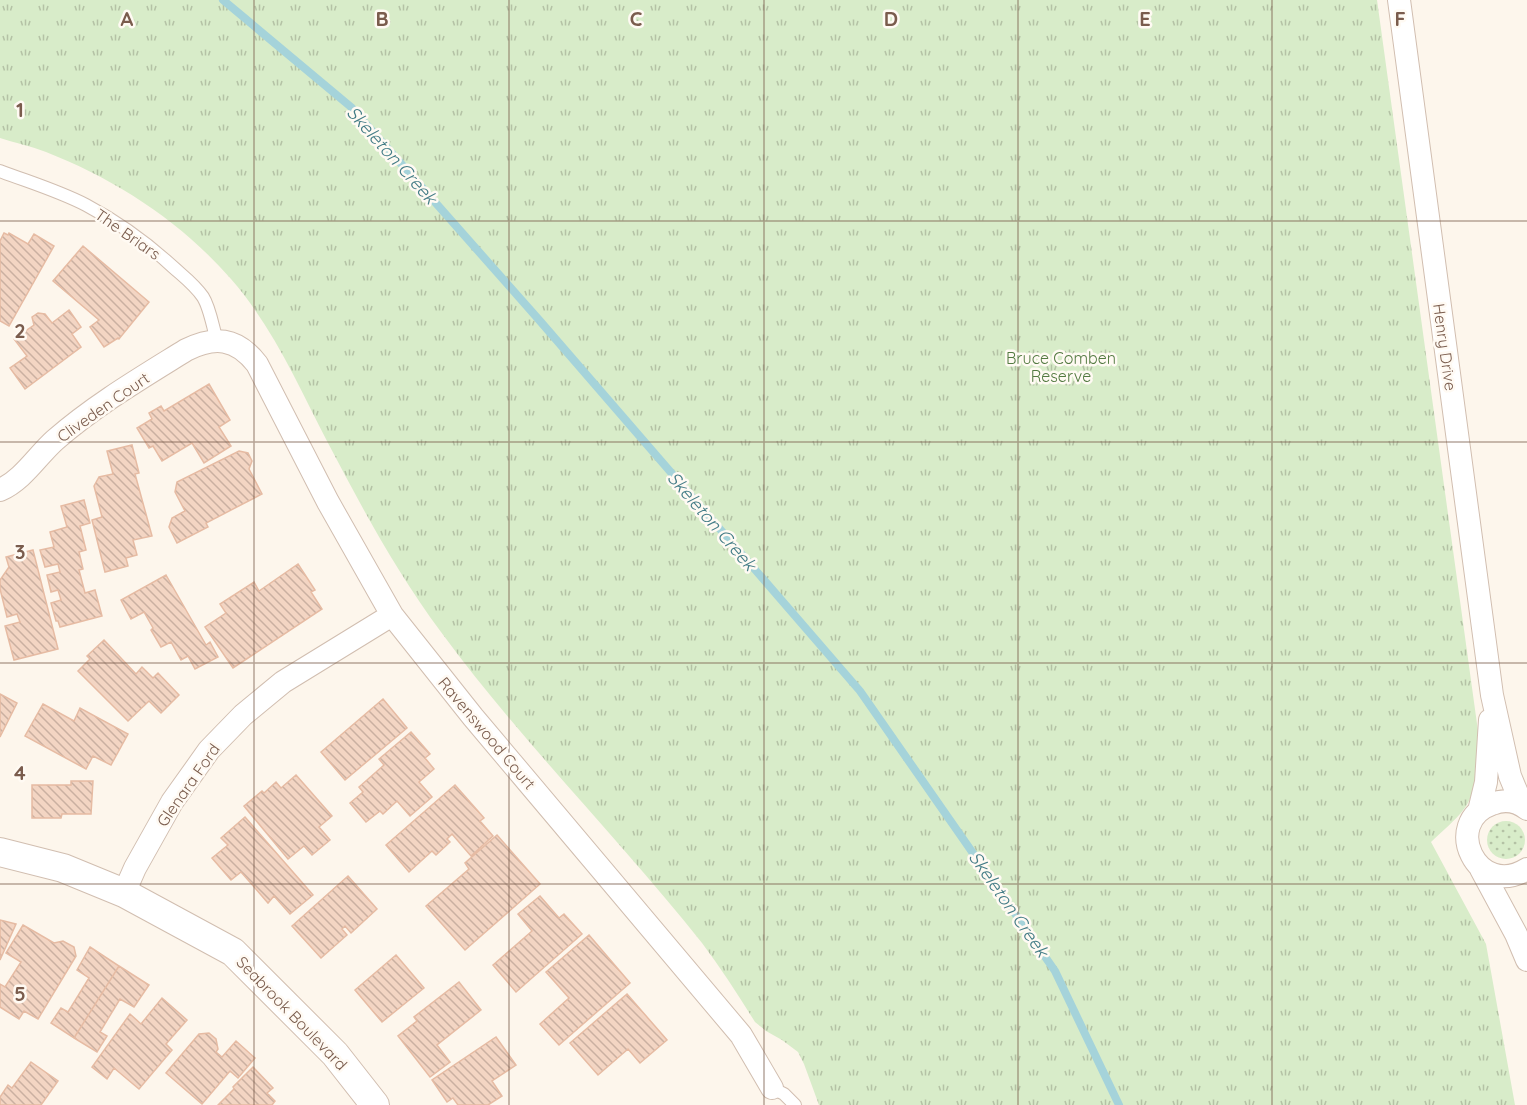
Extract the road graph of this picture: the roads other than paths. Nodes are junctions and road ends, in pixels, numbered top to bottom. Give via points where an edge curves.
1 (1399, 0) edge
2 (0, 171) edge
3 (217, 341) junction
4 (0, 490) edge
5 (392, 615) junction
6 (1492, 695) junction
7 (1525, 807) edge
8 (1479, 811) junction
9 (0, 852) edge
10 (1481, 869) junction
11 (1527, 869) edge
12 (124, 893) junction
13 (1527, 960) edge
14 (772, 1089) joint
15 (375, 1105) edge
16 (795, 1105) edge

1 - 6 street, Henry Drive
2 - 3 lane, The Briars via 85,204 139,239 198,290
3 - 4 street, Cliveden Court via 186,350 102,403 54,441 16,481
3 - 5 street, Ravenswood Court via 243,349 257,364
5 - 12 street, Glenara Ford via 283,682 209,750 172,802
5 - 14 street, Ravenswood Court via 741,1035
6 - 7 street, Henry Drive via 1510,776
6 - 8 street, Henry Drive via 1486,782
7 - 8 street via 1499,801
8 - 10 street, Henry Drive via 1467,832 1467,846
9 - 12 street, Seabrook Boulevard via 63,868
10 - 11 street via 1507,876
10 - 13 street
12 - 15 street, Seabrook Boulevard via 232,952 335,1054
14 - 16 lane, Ravenswood Court

